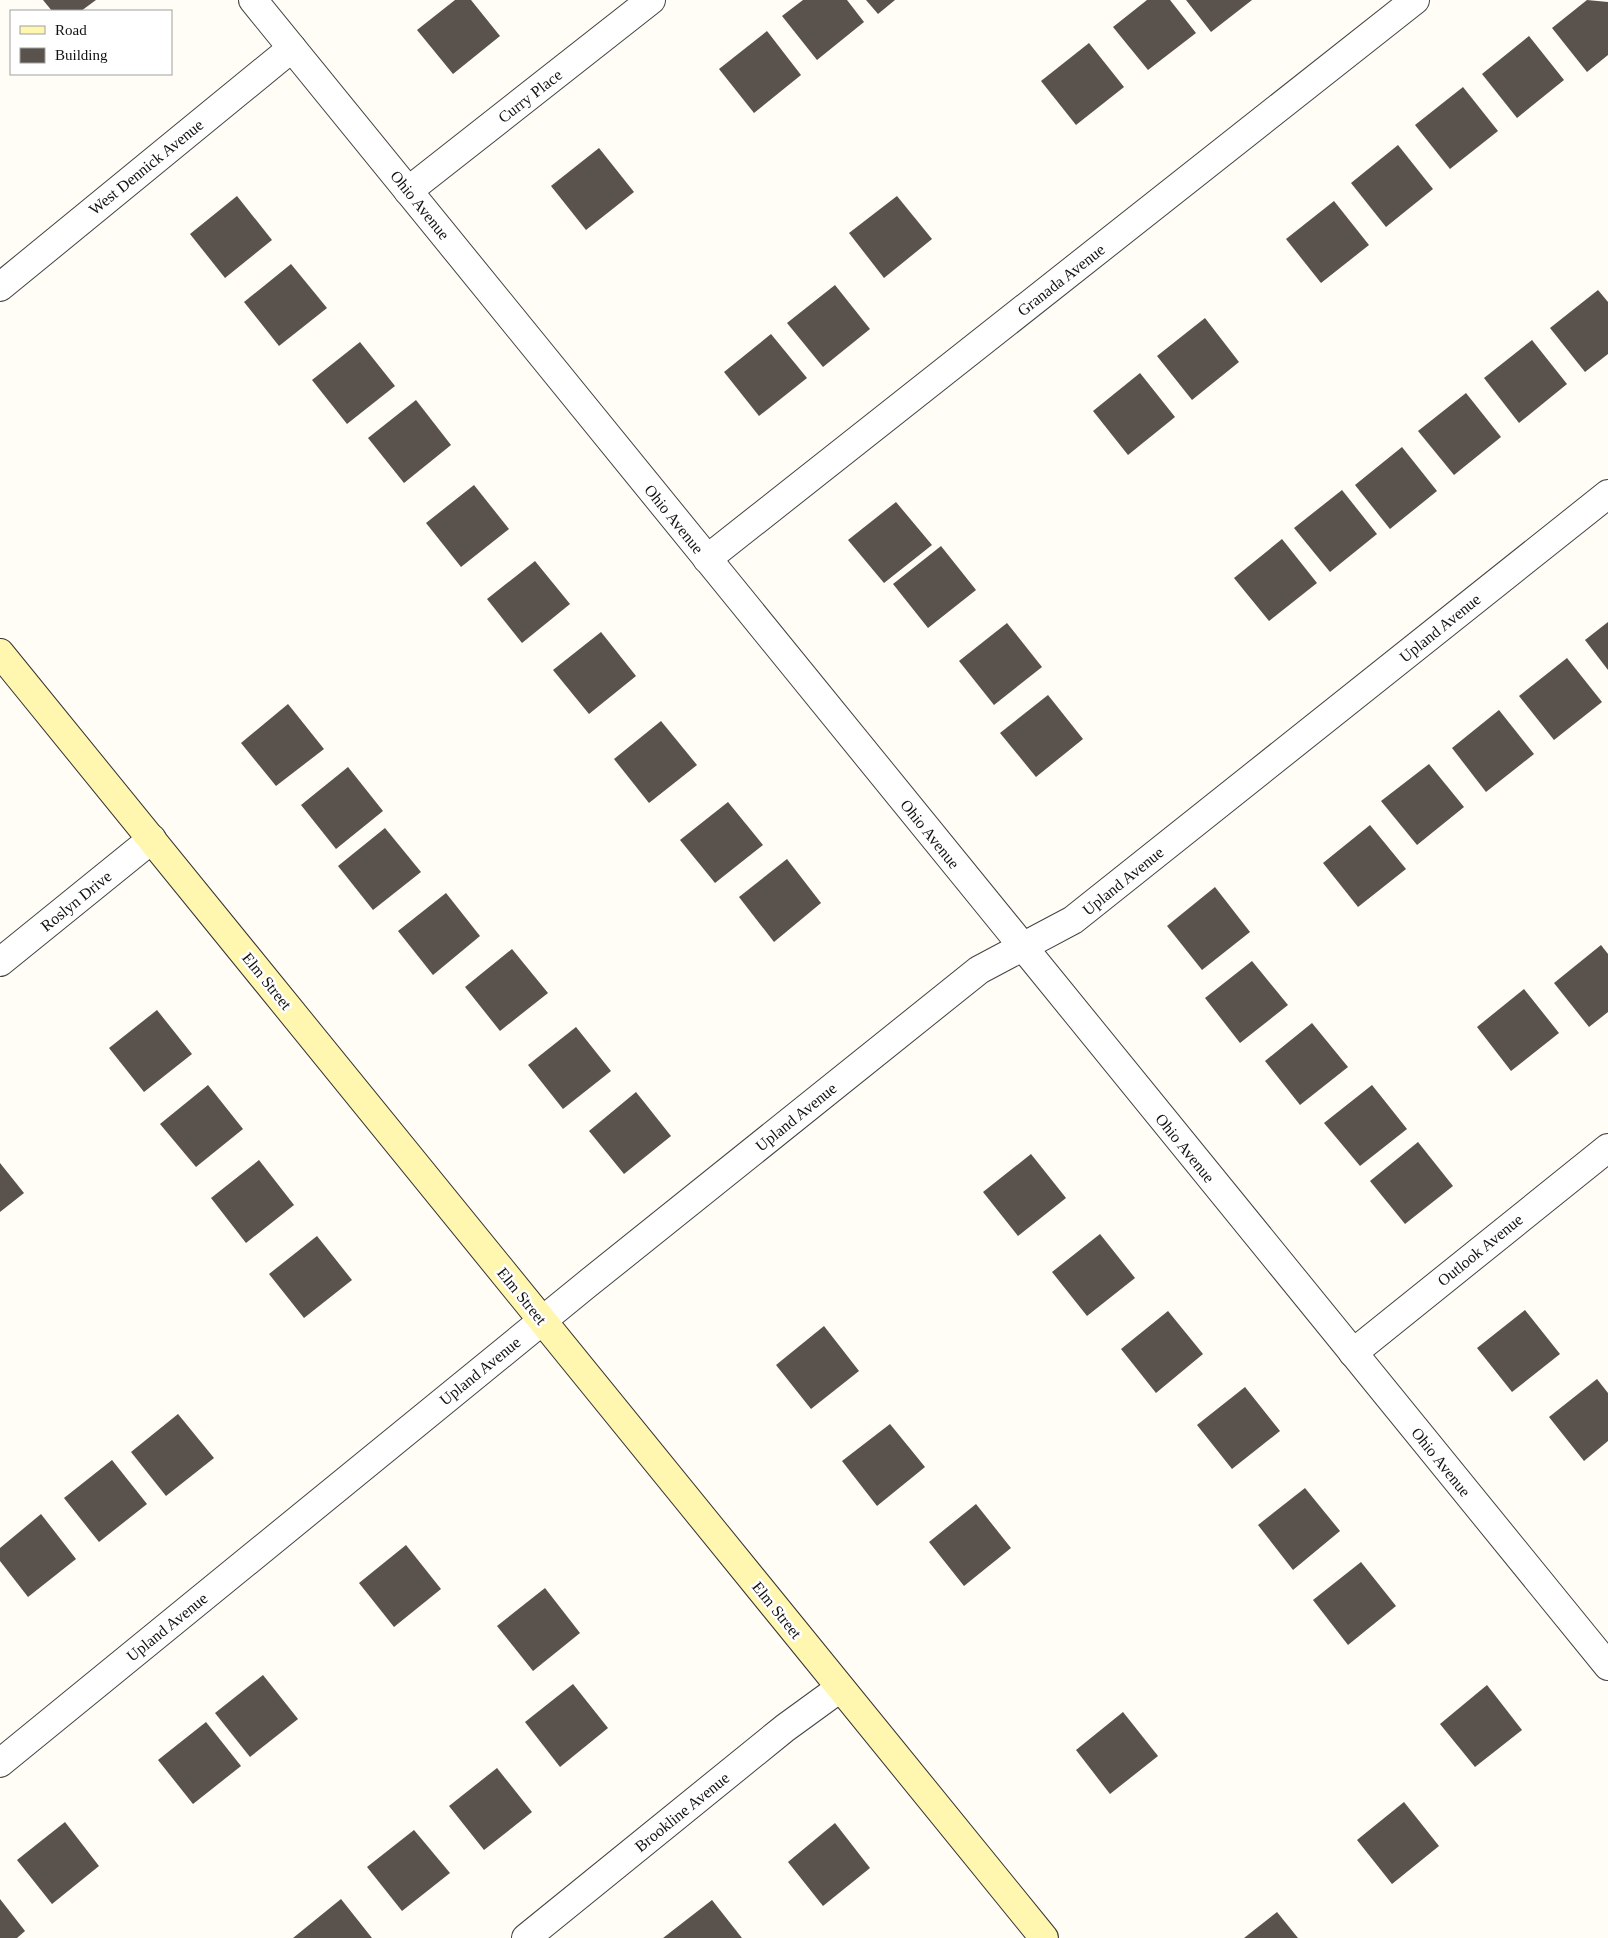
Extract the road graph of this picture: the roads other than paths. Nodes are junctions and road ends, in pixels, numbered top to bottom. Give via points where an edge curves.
1 (253, 0) edge
2 (651, 0) edge
3 (1415, 0) edge
4 (292, 48) junction
5 (408, 191) junction
6 (0, 287) edge
7 (1608, 494) edge
8 (706, 559) junction
9 (0, 654) edge
10 (152, 839) junction
11 (1022, 948) junction
12 (0, 962) edge
13 (1608, 1148) edge
14 (542, 1321) junction
15 (1353, 1353) junction
16 (1608, 1666) edge
17 (840, 1688) junction
18 (0, 1763) edge
19 (526, 1938) edge
20 (1044, 1938) edge

1 - 4 street, Ohio Avenue
2 - 5 street, Curry Place
3 - 8 street, Granada Avenue
4 - 5 street, Ohio Avenue
4 - 6 street, West Dennick Avenue
5 - 8 street, Ohio Avenue
7 - 11 street, Upland Avenue via 1073,920
8 - 11 street, Ohio Avenue
9 - 10 street, Elm Street
10 - 12 street, Roslyn Drive
10 - 14 street, Elm Street
11 - 14 street, Upland Avenue via 980,970
11 - 15 street, Ohio Avenue
13 - 15 street, Outlook Avenue
14 - 17 street, Elm Street
14 - 18 street, Upland Avenue
15 - 16 street, Ohio Avenue
17 - 19 street, Brookline Avenue via 785,1728
17 - 20 street, Elm Street

